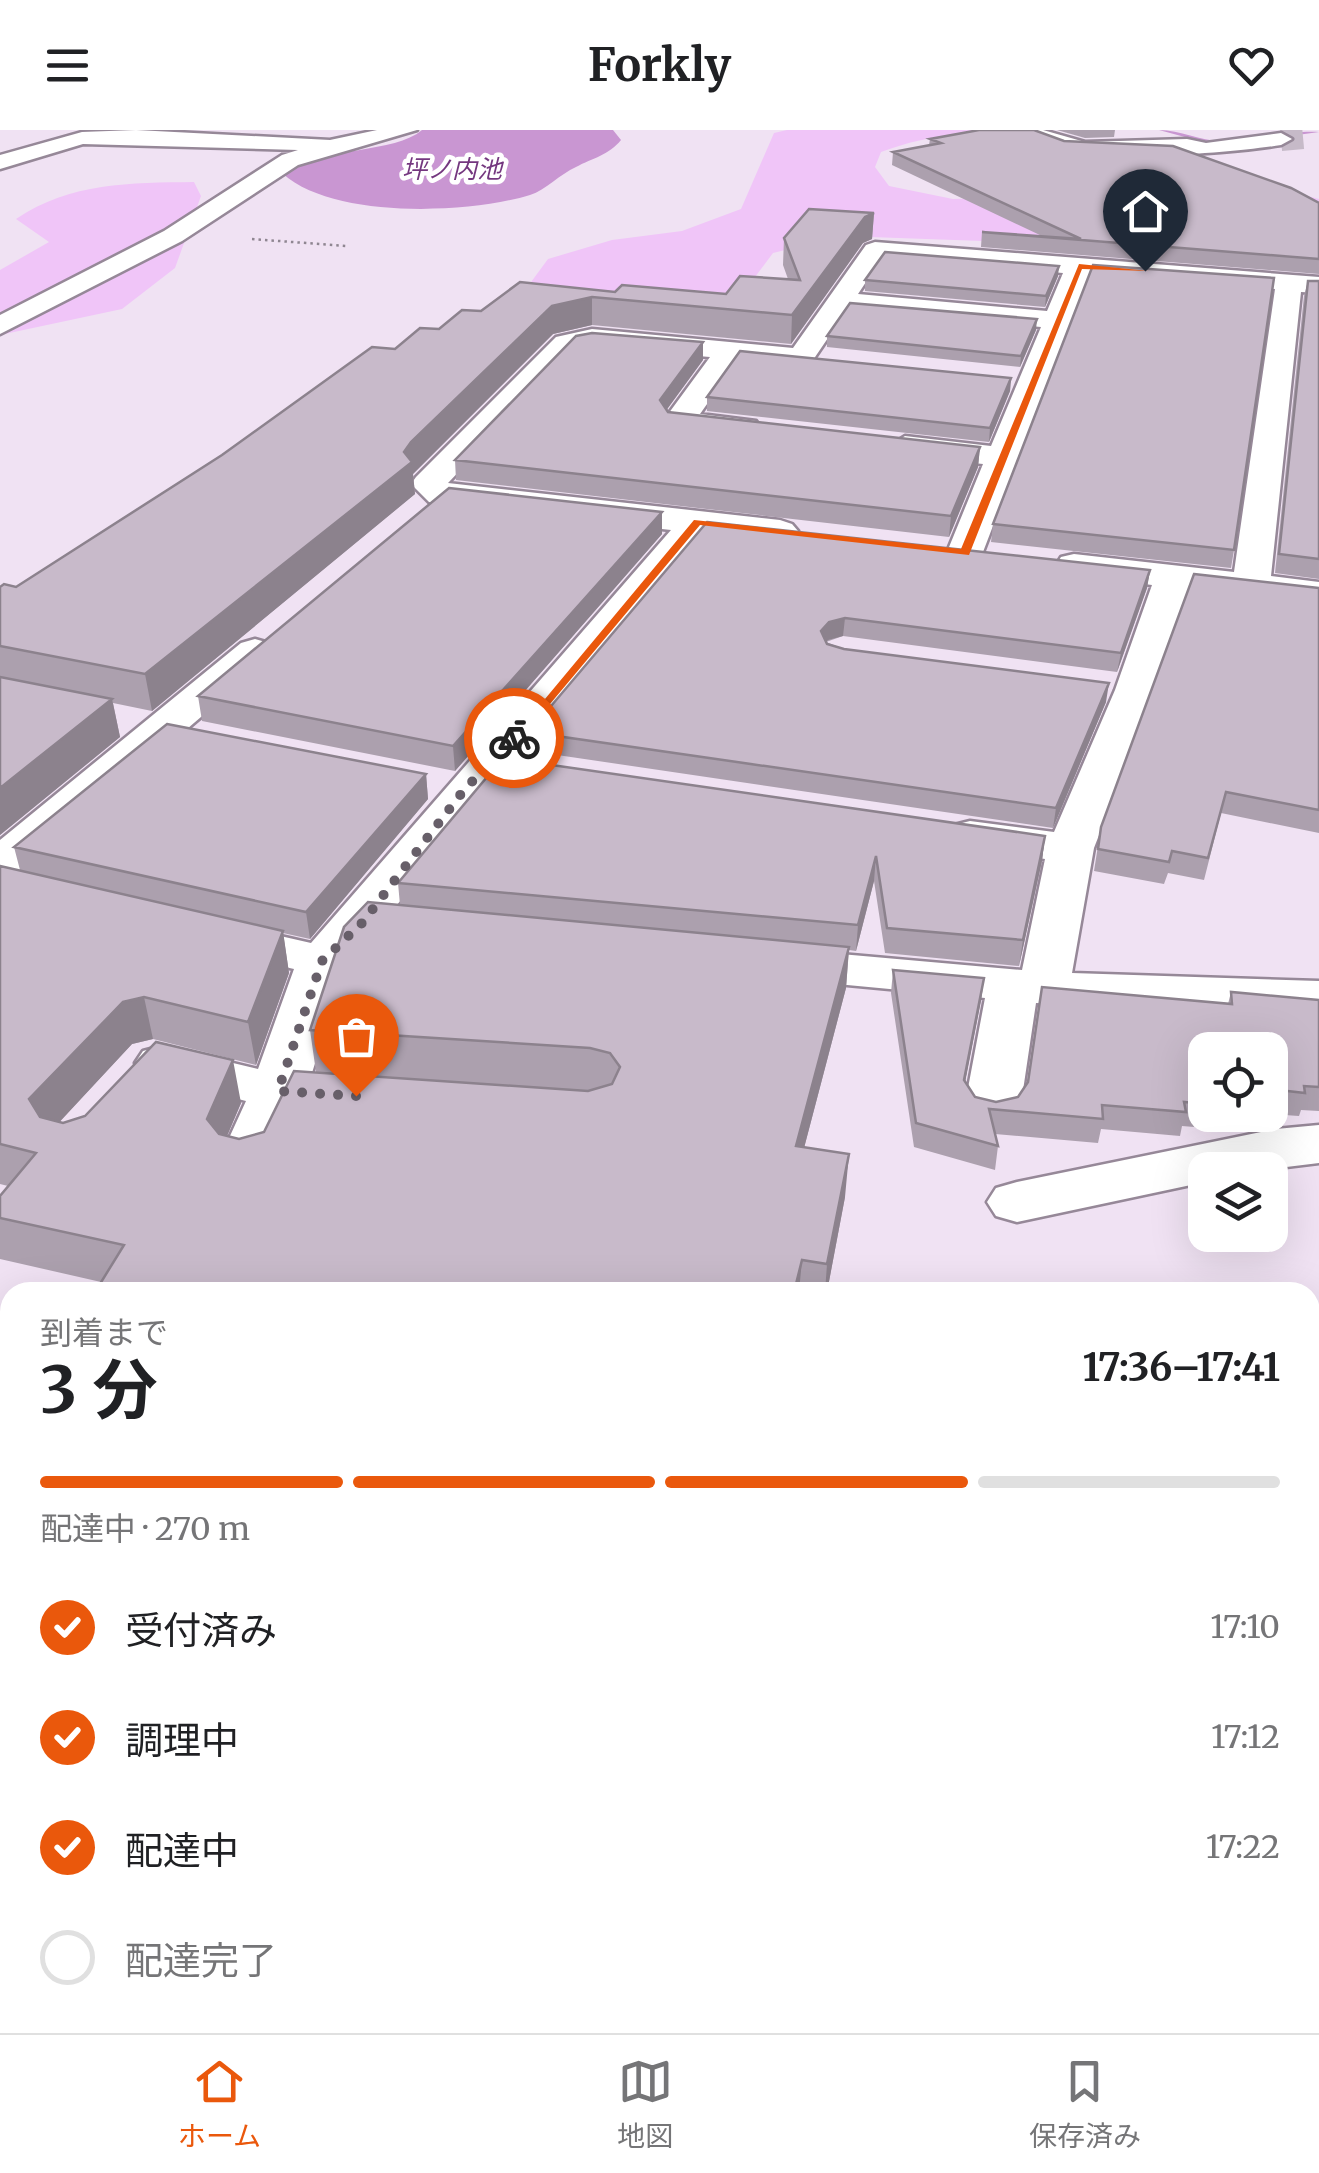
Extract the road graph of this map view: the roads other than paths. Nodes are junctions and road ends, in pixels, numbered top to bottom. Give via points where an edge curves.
1 (407, 130) edge
2 (1021, 130) edge
3 (1281, 140) dead end
4 (332, 146) junction
5 (0, 162) edge
6 (1079, 266) junction
7 (1304, 284) edge
8 (840, 301) junction
9 (1058, 320) junction
10 (0, 326) edge
11 (1282, 342) junction
12 (1319, 346) edge
13 (730, 351) junction
14 (802, 357) junction
15 (840, 361) edge
16 (996, 377) edge
17 (1036, 381) junction
18 (775, 432) edge
19 (872, 442) edge
20 (1006, 457) junction
21 (697, 522) junction
22 (812, 535) edge
23 (926, 548) edge
24 (965, 552) junction
25 (1003, 556) edge
26 (1041, 561) edge
27 (1174, 576) junction
28 (1251, 585) junction
29 (1319, 593) edge
30 (278, 632) edge
31 (112, 720) edge
32 (159, 732) junction
33 (216, 742) edge
34 (924, 827) edge
35 (1071, 848) junction
36 (0, 864) edge
37 (362, 923) junction
38 (170, 926) edge
39 (421, 929) edge
40 (717, 957) edge
41 (322, 961) junction
42 (1028, 987) junction
43 (1319, 997) edge
44 (126, 1088) edge
45 (278, 1091) junction
46 (414, 1100) edge
47 (993, 1104) edge
48 (1319, 1144) edge
49 (248, 1160) edge
50 (1017, 1202) dead end

1 - 4 street
2 - 3 street via 1084,149 1206,150
4 - 5 street via 82,138
4 - 10 street via 290,160 187,228
6 - 7 street
6 - 8 street via 875,250
6 - 9 street
7 - 11 street
8 - 9 street
8 - 14 street
9 - 17 street
11 - 12 street
11 - 28 street via 1289,405
13 - 14 street
13 - 18 street via 679,421
13 - 21 street via 592,338 566,342 428,484 426,508
14 - 15 street
16 - 17 street
17 - 20 street
19 - 20 street
20 - 24 street
21 - 22 street
21 - 37 street
23 - 24 street
24 - 25 street
26 - 27 street
27 - 28 street
27 - 35 street via 1116,687
28 - 29 street
30 - 32 street
31 - 32 street
32 - 33 street
32 - 36 street
34 - 35 street
35 - 42 street
37 - 39 street
37 - 41 street
38 - 41 street
40 - 42 street
41 - 45 street
42 - 43 street
42 - 47 street
44 - 45 street via 152,1060
45 - 46 street
45 - 49 street
48 - 50 street

